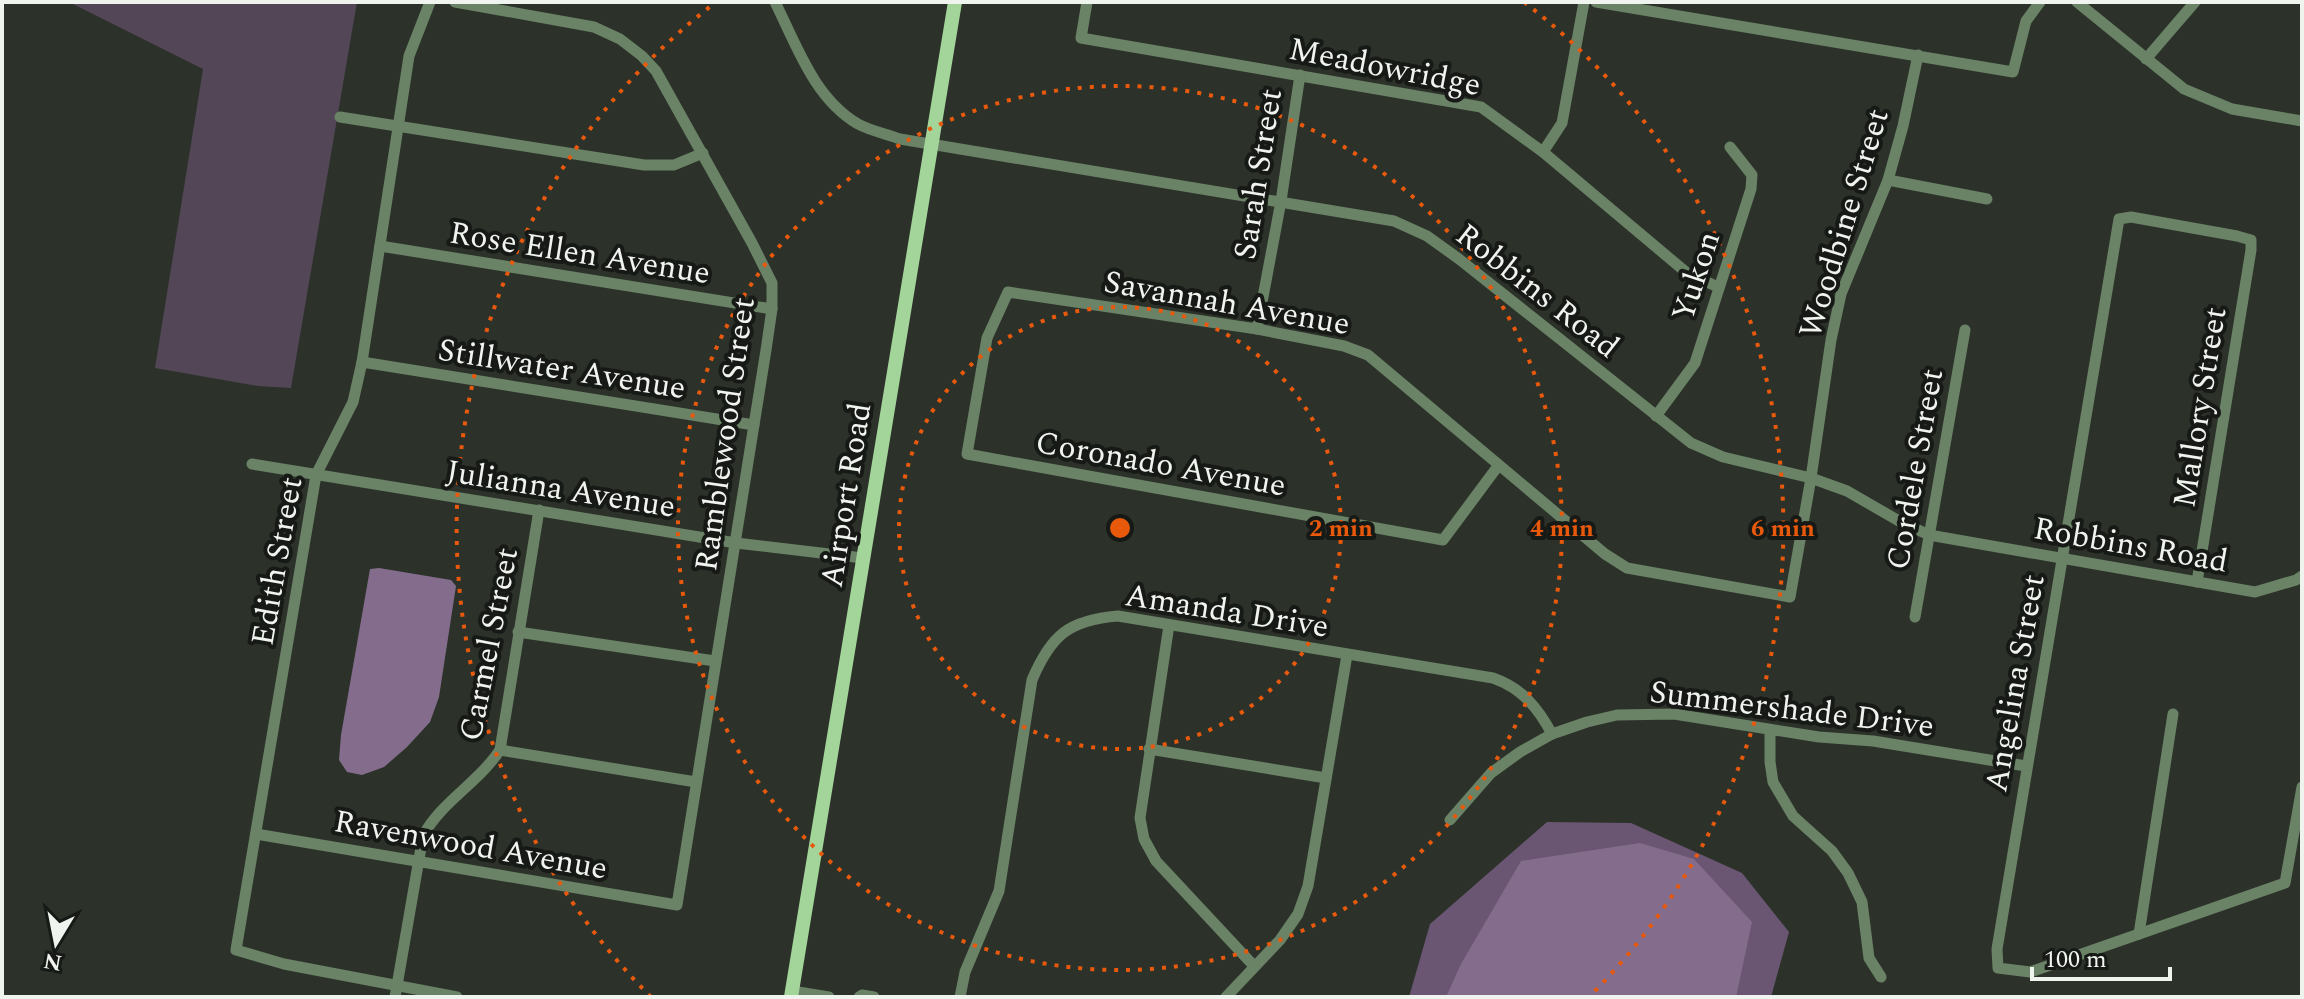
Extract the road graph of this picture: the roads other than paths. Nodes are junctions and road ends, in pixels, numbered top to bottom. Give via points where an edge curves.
1 (430, 2) edge
2 (455, 2) edge
3 (775, 2) edge
4 (955, 2) edge
5 (1087, 2) edge
6 (1584, 2) edge
7 (1596, 2) edge
8 (2040, 2) edge
9 (2077, 2) edge
10 (2195, 2) edge
11 (1918, 55) junction
12 (2146, 59) junction
13 (1300, 75) junction
14 (340, 117) dead end
15 (2302, 121) edge
16 (397, 126) junction
17 (931, 144) junction
18 (1730, 147) dead end
19 (1543, 152) junction
20 (703, 153) junction
21 (1888, 180) junction
22 (1987, 199) dead end
23 (1281, 201) junction
24 (2119, 219) joint
25 (380, 246) junction
26 (1718, 287) junction
27 (772, 309) junction
28 (1257, 329) junction
29 (1965, 330) dead end
30 (362, 362) junction
31 (1656, 416) junction
32 (754, 425) junction
33 (967, 454) joint
34 (252, 464) dead end
35 (1498, 466) junction
36 (316, 475) junction
37 (1811, 478) junction
38 (539, 510) junction
39 (1929, 535) junction
40 (736, 543) junction
41 (863, 558) junction
42 (2062, 558) junction
43 (2302, 576) edge
44 (2197, 582) junction
45 (1790, 597) joint
46 (1915, 617) dead end
47 (1169, 625) junction
48 (518, 632) junction
49 (1347, 655) junction
50 (715, 661) junction
51 (2173, 714) dead end
52 (1770, 730) junction
53 (1552, 734) junction
54 (1149, 749) junction
55 (500, 750) junction
56 (2026, 766) junction
57 (1326, 778) junction
58 (696, 782) junction
59 (2302, 787) edge
60 (1450, 820) dead end
61 (256, 834) junction
62 (418, 862) junction
63 (677, 905) joint
64 (2139, 934) junction
65 (1254, 966) junction
66 (1881, 977) dead end
67 (396, 992) edge
68 (792, 994) edge
69 (457, 997) edge
70 (829, 997) edge
71 (859, 997) edge
72 (874, 997) edge
73 (960, 997) edge
74 (1226, 997) edge

1 - 16 street, Edith Street via 409,56
2 - 20 street, Ramblewood Street via 594,27 620,39 656,71
3 - 17 street, Robbins Road via 818,89 837,109 861,126
4 - 17 main road, Airport Road
5 - 13 street, Meadowridge via 1081,38
6 - 19 street via 1562,123
7 - 11 street
8 - 11 street via 2026,21 2013,72
9 - 12 street
10 - 12 street
11 - 21 street, Woodbine Street
12 - 15 street via 2184,89 2232,109
13 - 19 street, Meadowridge via 1481,107
13 - 23 street, Sarah Street
14 - 16 street
16 - 20 street via 644,165 674,165
16 - 25 street, Edith Street
17 - 23 street, Robbins Road
17 - 41 main road, Airport Road
18 - 26 street, Yukon via 1752,175 1751,189
19 - 26 street, Meadowridge via 1687,273
20 - 27 street, Ramblewood Street via 772,283
21 - 22 street
21 - 37 street, Woodbine Street via 1841,294
23 - 28 street, Sarah Street
23 - 31 street, Robbins Road via 1394,221 1427,236
24 - 42 street, Angelina Street
24 - 44 street, Mallory Street via 2251,240
25 - 27 street, Rose Ellen Avenue
25 - 30 street, Edith Street
26 - 31 street, Yukon via 1695,363
27 - 32 street, Ramblewood Street
28 - 33 street, Savannah Avenue via 1008,292 987,338
28 - 35 street, Savannah Avenue via 1368,355
29 - 39 street, Cordele Street
30 - 32 street, Stillwater Avenue
30 - 36 street, Edith Street via 353,402
31 - 37 street, Robbins Road via 1691,443 1723,457
32 - 40 street, Ramblewood Street
33 - 35 street, Coronado Avenue via 1443,540
34 - 36 street, Julianna Avenue
35 - 45 street, Savannah Avenue via 1627,568
36 - 38 street, Julianna Avenue
36 - 61 street, Edith Street
37 - 39 street, Robbins Road
37 - 45 street, Woodbine Street
38 - 40 street, Julianna Avenue
38 - 48 street, Carmel Street
39 - 42 street, Robbins Road
39 - 46 street, Cordele Street
40 - 41 street, Julianna Avenue
40 - 50 street, Ramblewood Street
41 - 68 main road, Airport Road
42 - 44 street, Robbins Road
42 - 56 street, Angelina Street
43 - 44 street, Robbins Road via 2255,592
47 - 49 street, Amanda Drive
47 - 54 street
47 - 73 street, Amanda Drive via 1118,616 1094,618 1073,626 1042,656 1032,680 999,891
48 - 50 street
48 - 55 street, Carmel Street
49 - 53 street, Amanda Drive via 1508,683 1537,709
49 - 57 street
50 - 58 street, Ramblewood Street
51 - 64 street
52 - 53 street, Summershade Drive via 1674,714 1639,714
52 - 56 street, Summershade Drive
52 - 66 street via 1773,782 1793,816 1848,873 1862,902 1869,958
53 - 60 street, Summershade Drive via 1491,773
54 - 57 street
54 - 65 street via 1140,818 1144,839 1156,861
55 - 58 street
55 - 62 street, Carmel Street via 431,821
56 - 64 street, Angelina Street via 1998,968 2030,972
57 - 65 street via 1308,886 1298,914
58 - 63 street, Ramblewood Street
59 - 64 street via 2285,883
61 - 62 street, Ravenwood Avenue
61 - 67 street, Edith Street via 236,950
62 - 63 street, Ravenwood Avenue
62 - 67 street, Carmel Street
65 - 74 street
67 - 69 street
68 - 70 street
71 - 72 street

